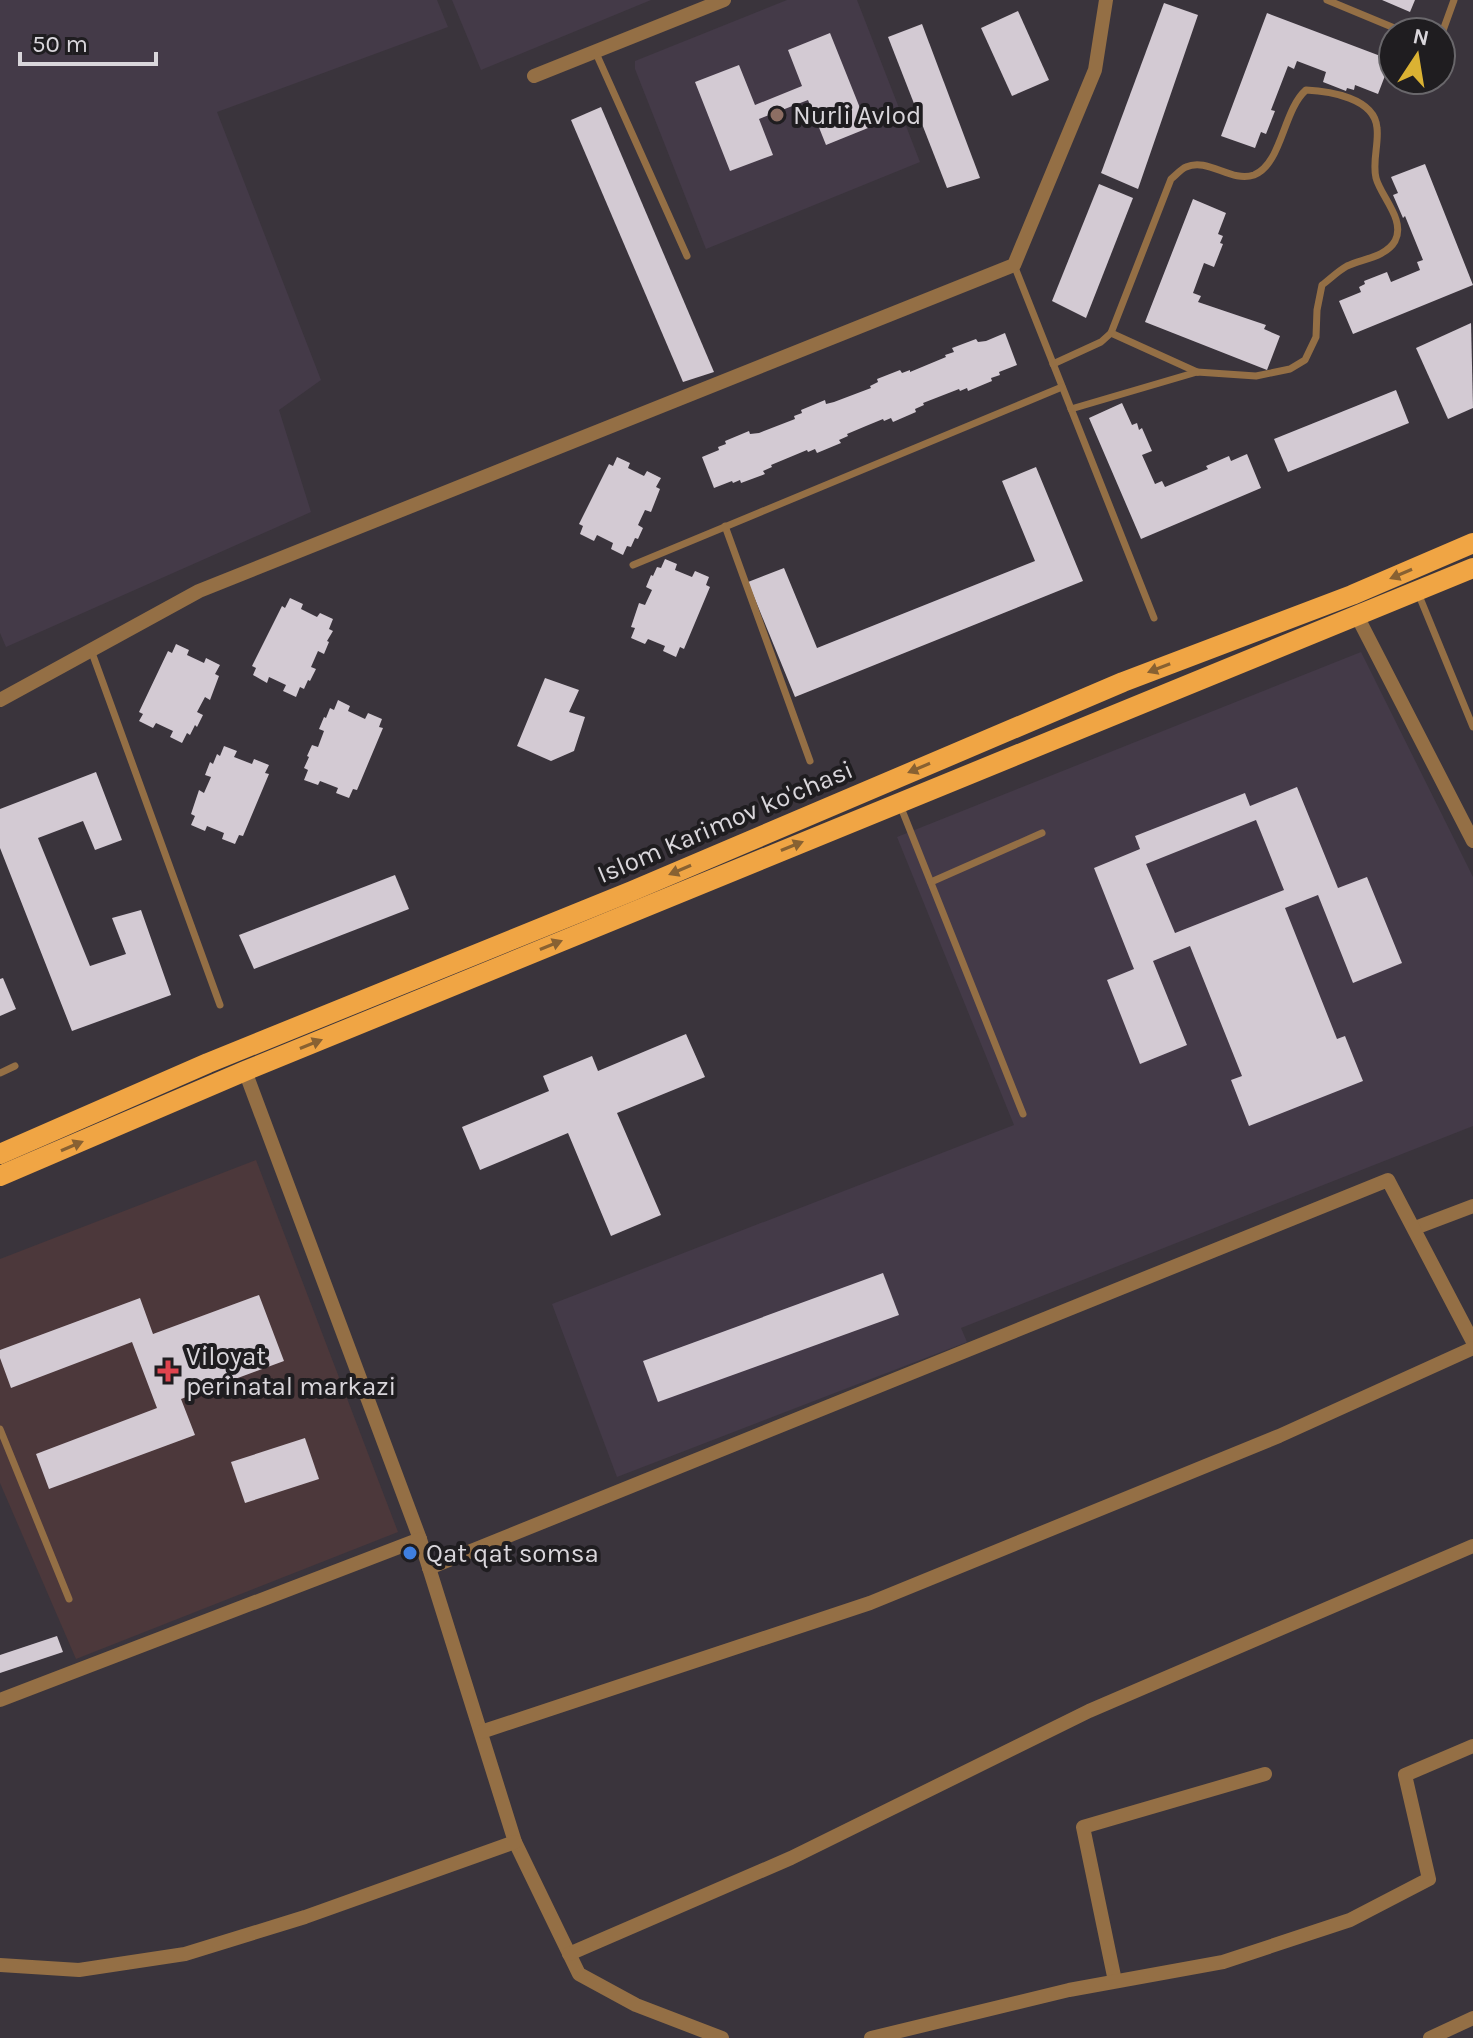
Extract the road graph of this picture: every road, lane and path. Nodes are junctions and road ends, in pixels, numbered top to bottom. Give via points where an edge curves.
1 (724, 0) edge
2 (1106, 0) edge
3 (1327, 0) edge
4 (1360, 0) edge
5 (1357, 10) junction
6 (1377, 19) edge
7 (595, 51) junction
8 (534, 76) dead end
9 (687, 256) dead end
10 (1014, 265) junction
11 (1111, 333) junction
12 (1053, 364) junction
13 (1197, 372) junction
14 (1062, 387) junction
15 (1071, 409) junction
16 (725, 526) junction
17 (1473, 543) edge
18 (633, 565) dead end
19 (1473, 568) edge
20 (1417, 591) junction
21 (1357, 616) junction
22 (1154, 618) dead end
23 (91, 650) junction
24 (0, 700) edge
25 (1473, 727) edge
26 (810, 761) dead end
27 (899, 803) junction
28 (1042, 833) dead end
29 (1473, 841) edge
30 (931, 882) junction
31 (220, 1005) dead end
32 (15, 1066) dead end
33 (245, 1071) junction
34 (0, 1073) edge
35 (1023, 1114) dead end
36 (0, 1154) edge
37 (0, 1176) edge
38 (1473, 1206) edge
39 (1415, 1228) junction
40 (1473, 1342) edge
41 (1473, 1348) edge
42 (0, 1429) edge
43 (420, 1539) junction
44 (1473, 1546) edge
45 (429, 1568) junction
46 (69, 1599) dead end
47 (0, 1700) edge
48 (481, 1732) junction
49 (1473, 1746) edge
50 (1265, 1774) dead end
51 (515, 1842) junction
52 (569, 1954) junction
53 (0, 1965) edge
54 (1115, 1981) junction
55 (1473, 2018) edge
56 (722, 2038) edge
57 (871, 2038) edge
58 (1430, 2038) edge

1 - 7 street
2 - 10 street via 1095,70
3 - 5 lane
4 - 5 lane
5 - 6 lane
7 - 8 street
7 - 9 lane
10 - 12 lane
10 - 23 street via 199,591
11 - 12 lane
11 - 13 lane
11 - 13 lane via 1171,179 1195,166 1255,175 1270,161 1306,90 1345,95 1377,124 1376,178 1399,227 1397,238 1390,248 1345,267 1322,285 1316,337 1305,360 1256,376
12 - 14 lane
13 - 15 lane
14 - 15 lane
14 - 16 lane
15 - 22 lane
16 - 18 lane
16 - 26 lane
17 -> 36 main road, Islom Karimov ko'chasi via 1123,682
19 - 20 main road, Islom Karimov ko'chasi
20 - 21 main road, Islom Karimov ko'chasi
20 - 25 lane
21 - 27 main road, Islom Karimov ko'chasi
21 - 29 street
23 - 24 street
23 - 31 lane
27 - 30 lane
33 -> 27 main road, Islom Karimov ko'chasi
28 - 30 lane
30 - 35 lane
32 - 34 lane
37 -> 33 main road, Islom Karimov ko'chasi
33 - 43 street
38 - 39 street
39 - 40 street
39 - 45 street via 1388,1180
41 - 48 street via 1279,1436 870,1603
42 - 46 lane
43 - 45 street
43 - 47 street
44 - 52 street via 1089,1711 791,1858
45 - 48 street
48 - 51 street
49 - 54 street via 1405,1775 1429,1879 1350,1920 1223,1962
50 - 54 street via 1083,1827
51 - 52 street
51 - 53 street via 185,1954 79,1970
52 - 56 street via 579,1974 613,1993
54 - 57 street
55 - 58 street

